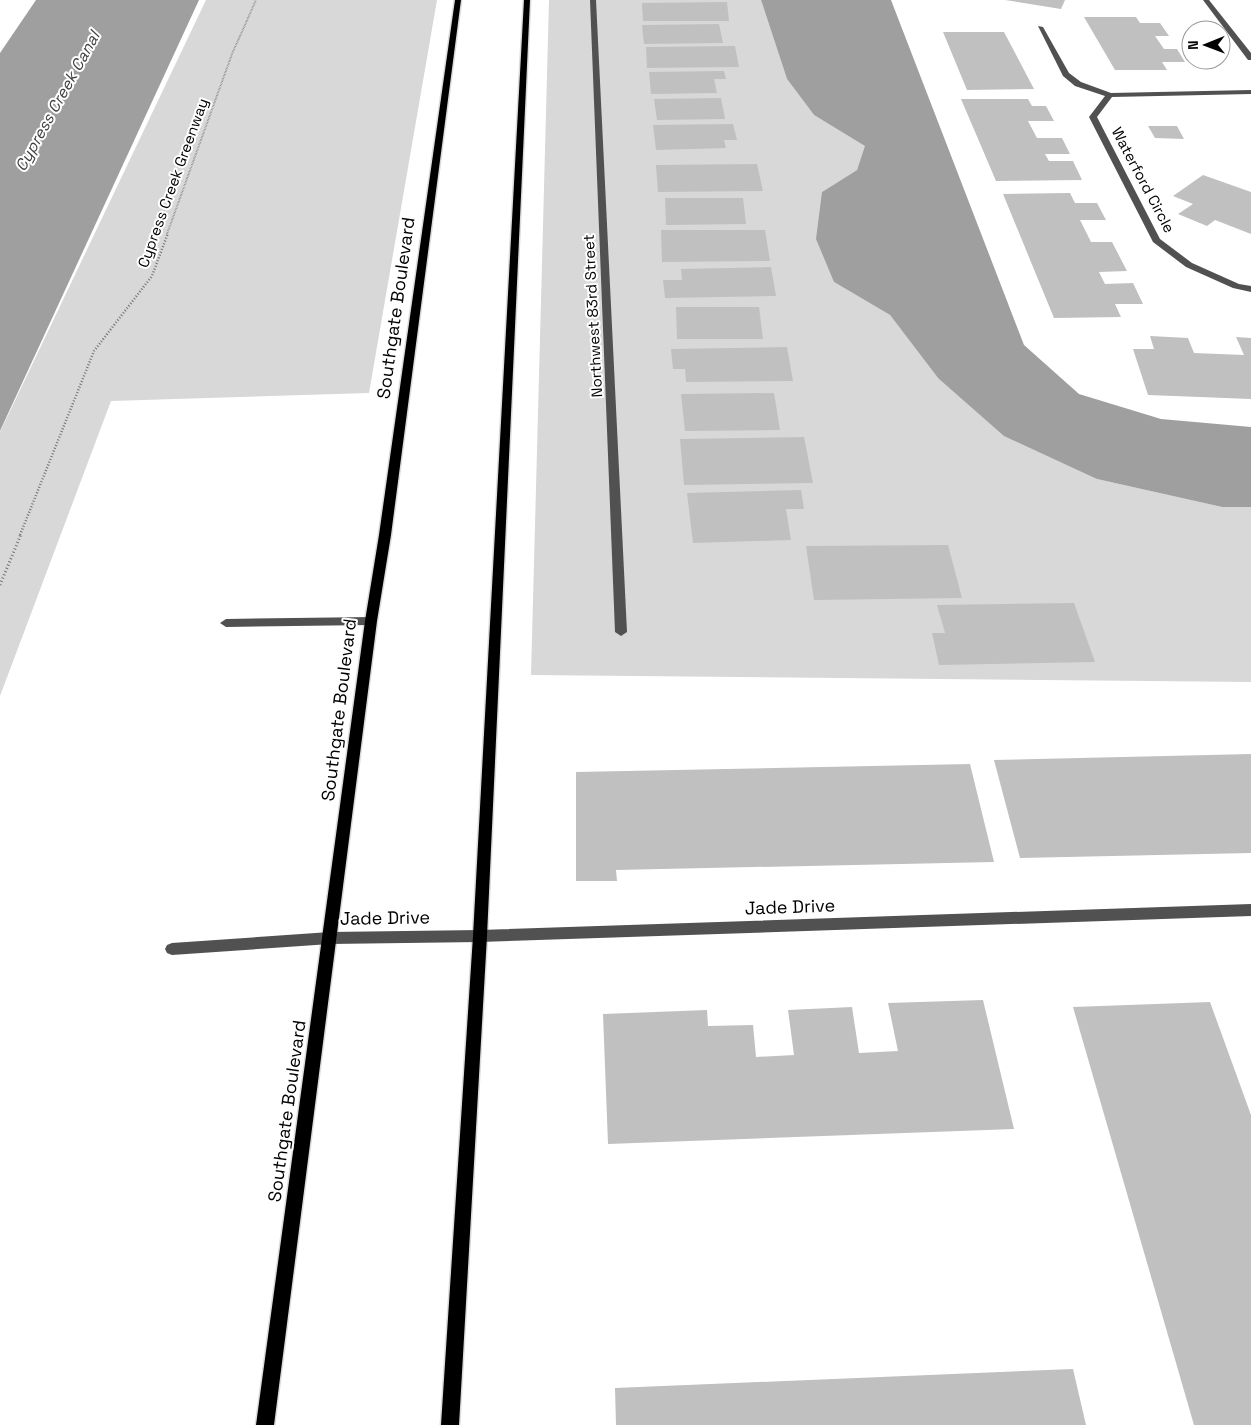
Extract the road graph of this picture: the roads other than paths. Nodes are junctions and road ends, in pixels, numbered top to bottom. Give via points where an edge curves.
1 (458, 0) edge
2 (527, 0) edge
3 (593, 0) edge
4 (1206, 0) edge
5 (1040, 27) dead end
6 (1251, 58) edge
7 (1251, 92) edge
8 (1110, 95) junction
9 (1251, 289) edge
10 (371, 621) junction
11 (226, 623) dead end
12 (621, 632) dead end
13 (1251, 910) edge
14 (480, 936) junction
15 (330, 938) junction
16 (172, 950) dead end
17 (265, 1425) edge
18 (450, 1425) edge

1 - 10 main road, Southgate Boulevard
2 - 14 main road
3 - 12 street, Northwest 83rd Street
4 - 6 street
5 - 8 street via 1066,74 1078,84
7 - 8 street
8 - 9 street, Waterford Circle via 1093,117 1156,240 1189,265 1236,286
10 - 11 street
10 - 15 main road, Southgate Boulevard
13 - 14 street, Jade Drive
14 - 15 street, Jade Drive
14 - 18 main road
15 - 16 street, Jade Drive
15 - 17 main road, Southgate Boulevard

